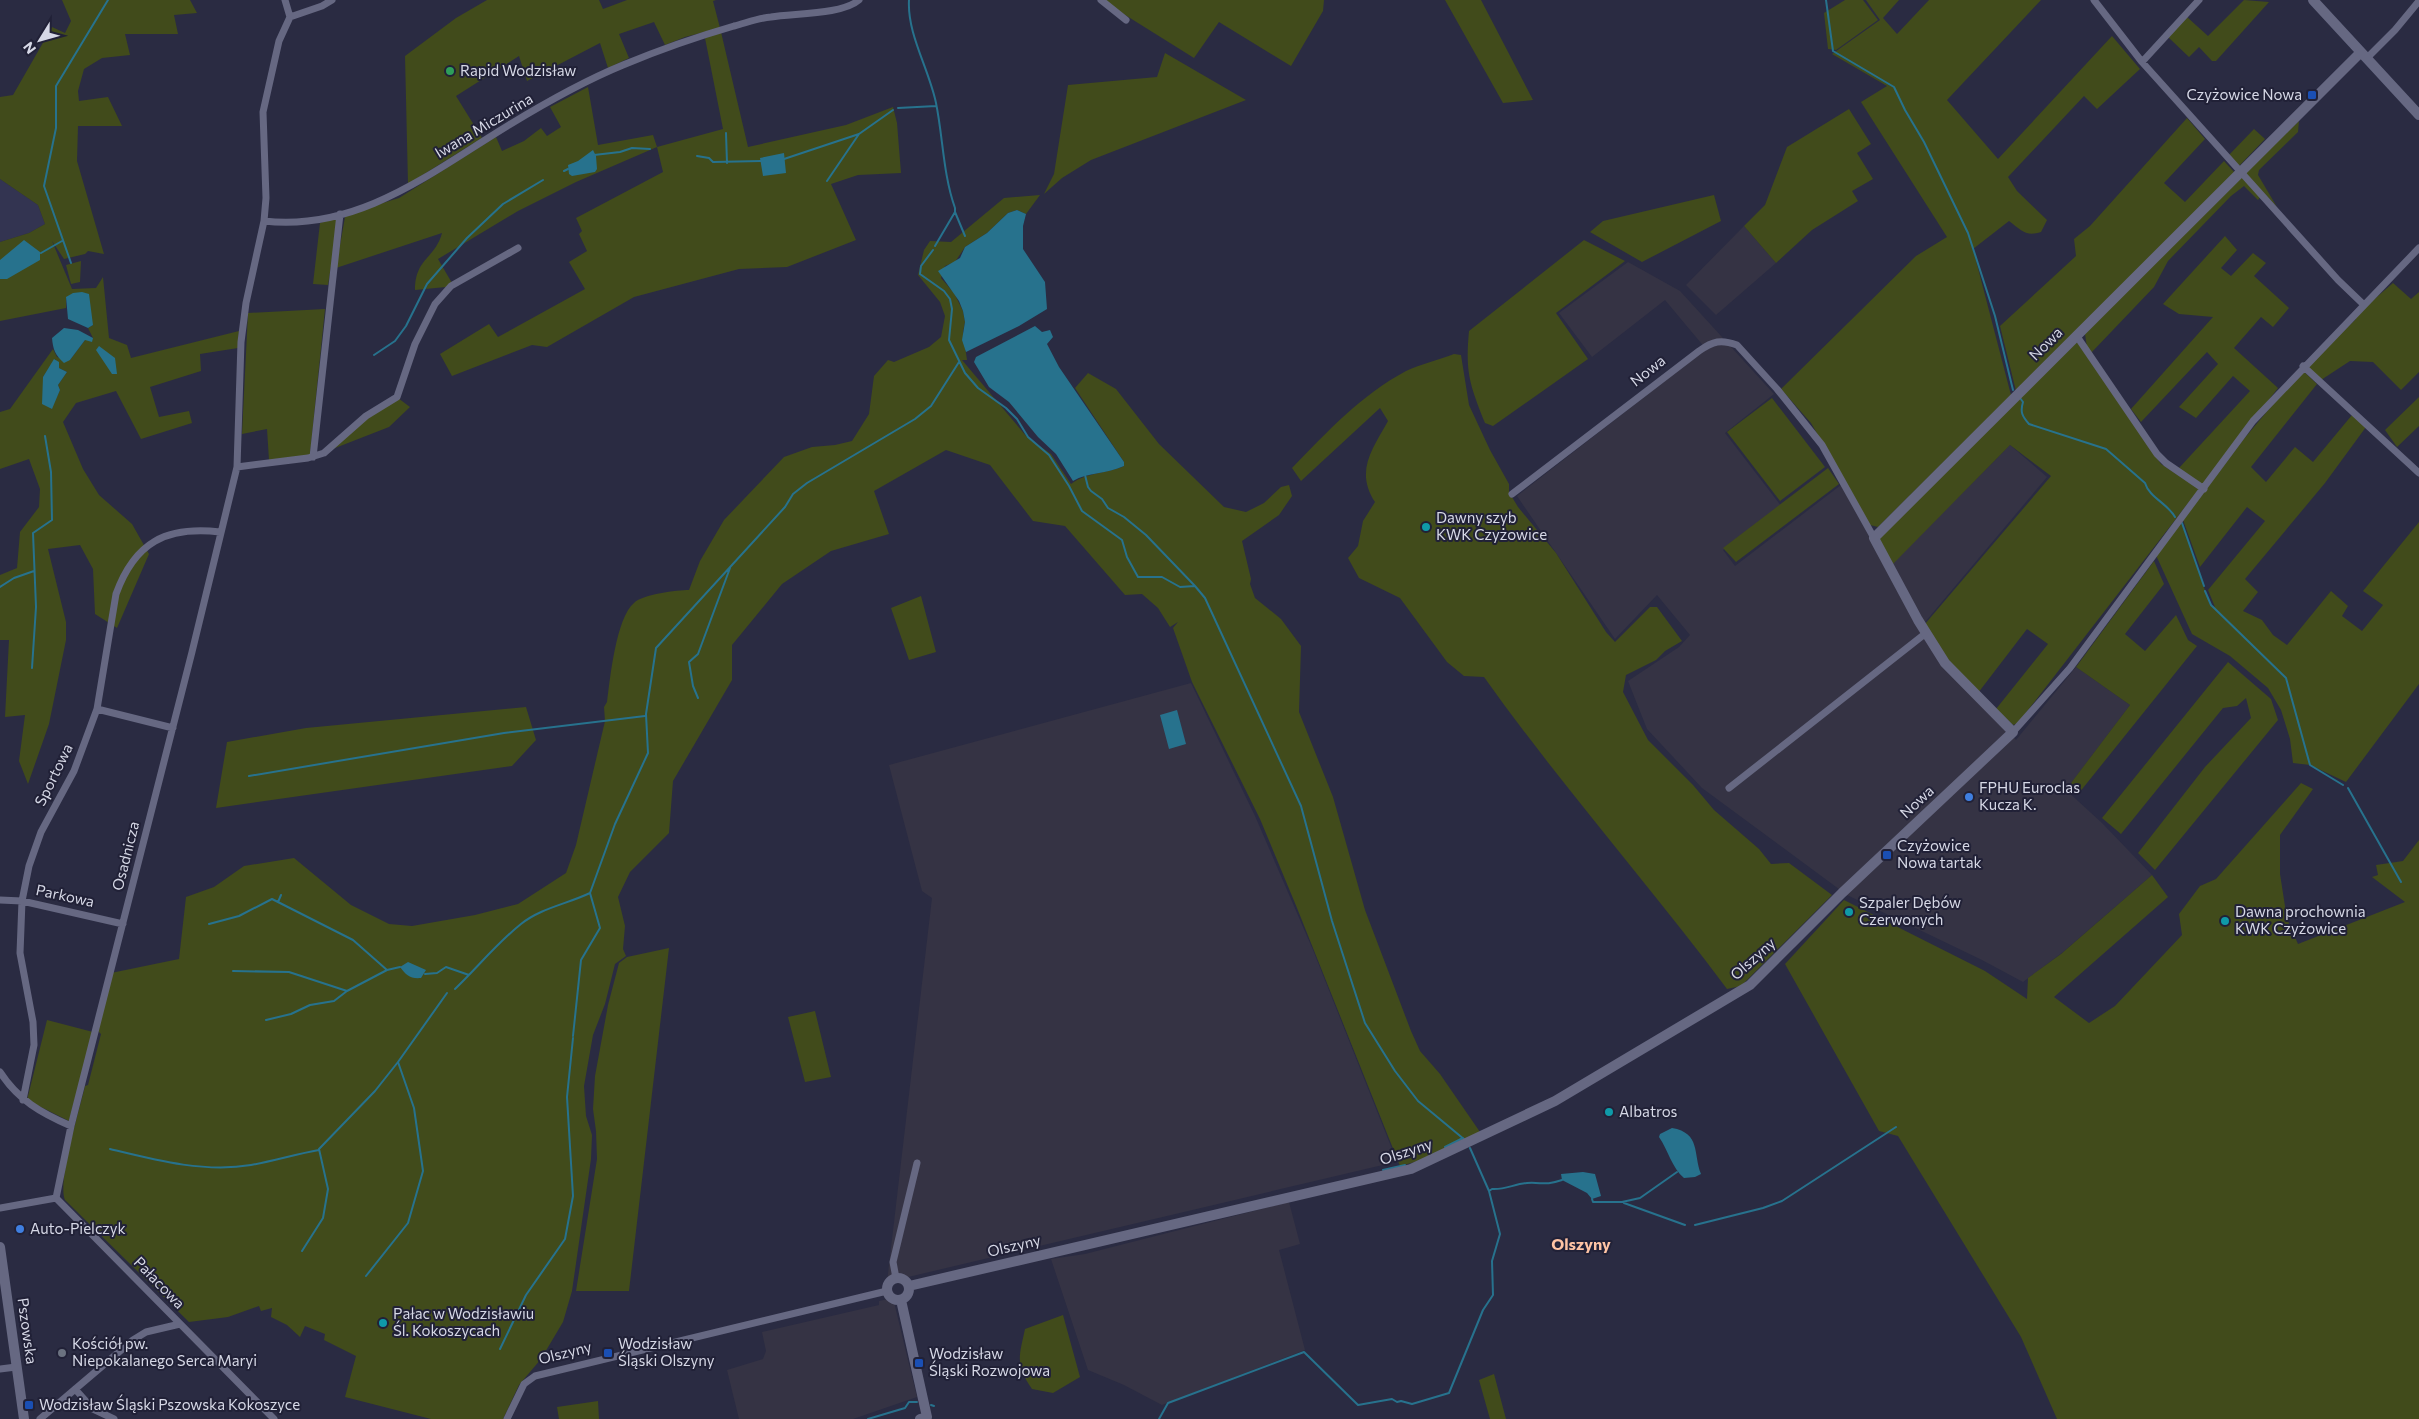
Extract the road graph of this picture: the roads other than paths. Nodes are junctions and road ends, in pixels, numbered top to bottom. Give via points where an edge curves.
1 (285, 0) edge
2 (332, 0) edge
3 (859, 0) edge
4 (1101, 0) edge
5 (2094, 0) edge
6 (2199, 0) edge
7 (2314, 0) edge
8 (2419, 1) edge
9 (290, 18) junction
10 (1126, 20) dead end
11 (2363, 56) junction
12 (2142, 62) junction
13 (2419, 115) edge
14 (2240, 172) junction
15 (340, 214) junction
16 (264, 221) junction
17 (518, 248) dead end
18 (2419, 248) edge
19 (2363, 304) junction
20 (2076, 335) junction
21 (2302, 366) junction
22 (314, 457) junction
23 (237, 467) junction
24 (2419, 473) edge
25 (2204, 489) junction
26 (1512, 494) dead end
27 (220, 532) junction
28 (1874, 538) junction
29 (1926, 633) junction
30 (97, 709) junction
31 (173, 728) junction
32 (2013, 732) junction
33 (1729, 788) dead end
34 (1842, 893) joint
35 (0, 900) edge
36 (22, 901) junction
37 (123, 924) junction
38 (0, 1072) edge
39 (23, 1100) junction
40 (71, 1126) junction
41 (917, 1164) dead end
42 (56, 1198) junction
43 (0, 1208) edge
44 (0, 1247) edge
45 (896, 1278) junction
46 (909, 1286) junction
47 (887, 1292) junction
48 (900, 1300) junction
49 (180, 1324) junction
50 (16, 1367) junction
51 (0, 1369) edge
52 (75, 1389) junction
53 (24, 1419) edge
54 (40, 1419) edge
55 (114, 1419) edge
56 (274, 1419) edge
57 (507, 1419) edge
58 (920, 1419) edge

1 - 9 street
2 - 9 street
3 - 15 street, Iwana Miczurina via 842,8 768,17 724,29 622,65 534,110 398,194
4 - 10 street
5 - 12 street
6 - 12 street
7 - 11 street
8 - 11 street via 2396,30
9 - 16 street via 279,41 263,112
11 - 13 street
11 - 14 street, Nowa
12 - 14 street
14 - 19 street
14 - 20 street, Nowa
15 - 16 street, Iwana Miczurina
15 - 22 street
16 - 23 street via 241,342
17 - 22 street via 451,286 434,304 415,344 397,396 366,416 324,454
18 - 19 street, Nowa
19 - 21 street, Nowa
20 - 25 street via 2157,454
20 - 28 street, Nowa
21 - 24 street
21 - 25 street, Nowa via 2253,421
22 - 23 street
23 - 27 street, Osadnicza
25 - 32 street, Nowa via 2070,668
26 - 28 street, Nowa via 1699,351 1721,340 1737,345 1806,423
27 - 30 street, Sportowa via 183,530 168,534 145,548 126,572 116,594
27 - 31 street, Osadnicza
28 - 29 street, Nowa
29 - 32 street, Nowa via 1945,663
29 - 33 street
30 - 31 street
30 - 36 street, Sportowa via 74,770 41,832 29,866
31 - 37 street, Osadnicza
32 - 34 street, Nowa
34 - 46 street, Olszyny via 1759,978 1742,991 1556,1101 1419,1166
35 - 36 street, Parkowa
36 - 37 street, Parkowa
36 - 39 street, Sportowa via 20,953 34,1045
37 - 40 street, Osadnicza
38 - 39 street
39 - 40 street via 43,1114
40 - 42 street, Osadnicza
41 - 45 street via 892,1262
42 - 43 street
42 - 49 street, Pałacowa
44 - 50 street, Pszowska
45 - 46 street via 902,1278
45 - 47 street via 888,1283
46 - 48 street via 908,1295
47 - 48 street
47 - 57 street, Olszyny via 535,1376 524,1384
48 - 58 street via 927,1417
49 - 52 street, Pałacowa via 146,1332 133,1340
49 - 56 street, Pałacowa
50 - 51 street
50 - 53 street, Pszowska
52 - 54 street, Pałacowa
52 - 55 street via 93,1410

